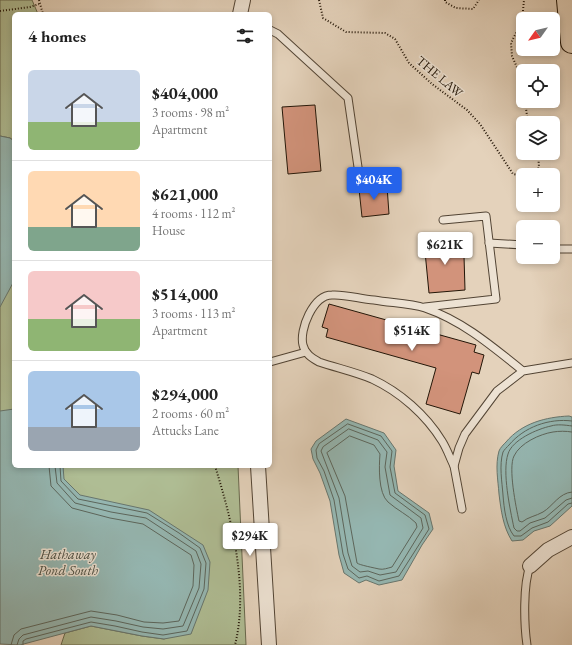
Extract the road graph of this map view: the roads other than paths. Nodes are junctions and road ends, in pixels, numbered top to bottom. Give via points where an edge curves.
1 (237, 0) edge
2 (243, 0) edge
3 (568, 0) edge
4 (239, 12) edge
5 (240, 12) edge
6 (272, 31) edge
7 (572, 42) edge
8 (359, 174) dead end
9 (443, 220) dead end
10 (489, 242) junction
11 (516, 244) edge
12 (572, 249) edge
13 (560, 250) edge
14 (423, 307) junction
15 (306, 352) junction
16 (272, 361) edge
17 (572, 363) edge
18 (523, 372) junction
19 (454, 466) junction
20 (258, 468) edge
21 (462, 508) dead end
22 (572, 537) edge
23 (530, 566) joint
24 (269, 645) edge
25 (527, 645) edge

1 - 4 street
2 - 5 street
3 - 7 main road
6 - 8 lane via 348,98
9 - 10 lane via 486,216
10 - 11 lane
10 - 14 lane via 496,299
12 - 13 lane
14 - 15 lane via 330,294 315,304 310,311 302,344
14 - 18 lane via 470,330
15 - 16 lane
15 - 19 lane via 319,362 372,379 392,390 431,424
17 - 18 lane
18 - 19 lane via 496,391 480,412 465,434
19 - 21 lane
20 - 24 street
22 - 23 street via 548,550
23 - 25 lane via 525,619

